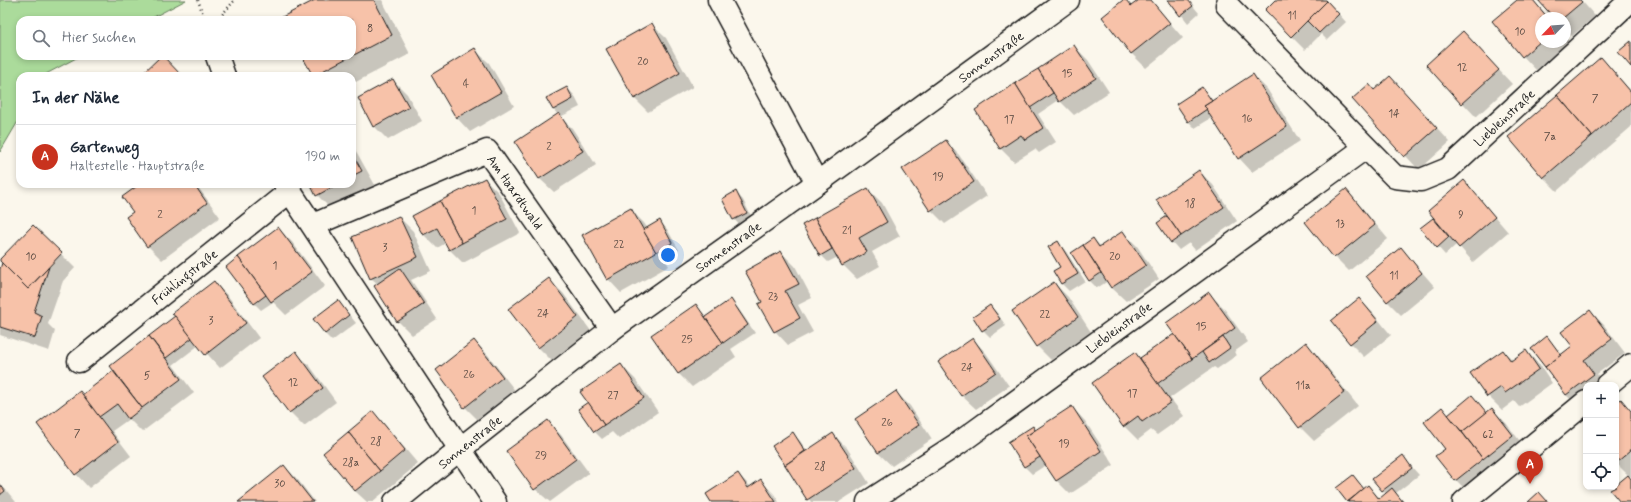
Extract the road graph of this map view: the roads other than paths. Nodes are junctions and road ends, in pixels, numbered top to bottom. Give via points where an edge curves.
1 (719, 0) edge
2 (1068, 0) edge
3 (1631, 0) edge
4 (1227, 2) edge
5 (218, 60) edge
6 (223, 72) edge
7 (1365, 148) junction
8 (817, 183) junction
9 (287, 188) edge
10 (313, 225) junction
11 (612, 329) junction
12 (79, 361) dead end
13 (1631, 365) edge
14 (1611, 382) edge
15 (1583, 404) edge
16 (460, 449) junction
17 (395, 502) edge
18 (494, 502) edge
19 (868, 502) edge
20 (1464, 502) edge

1 - 8 street
2 - 8 street, Sonnenstraße
3 - 7 street, Liebleinstraße via 1448,169 1421,180 1395,177
4 - 7 street, Liebleinstraße
5 - 6 street
7 - 19 street, Liebleinstraße via 959,443
8 - 11 street, Sonnenstraße
9 - 10 street
9 - 12 street, Frühlingstraße
10 - 11 street, Am Haardtwald via 488,151
10 - 16 street
11 - 16 street, Sonnenstraße
13 - 14 street
15 - 20 street
16 - 17 street, Sonnenstraße
16 - 18 street

